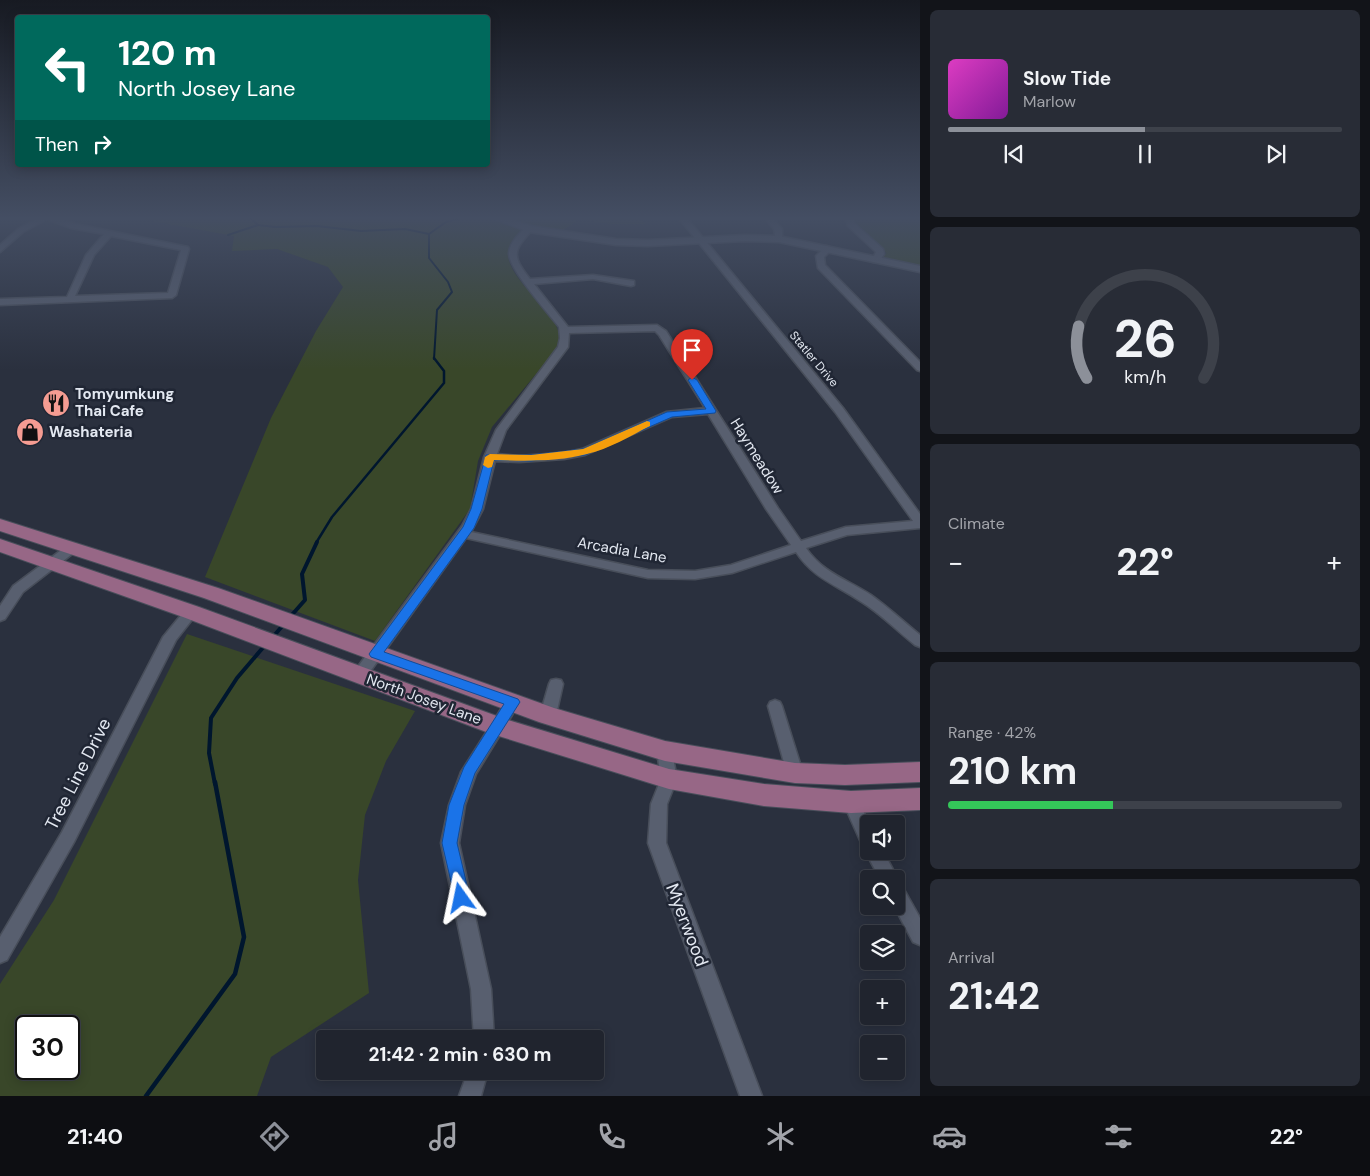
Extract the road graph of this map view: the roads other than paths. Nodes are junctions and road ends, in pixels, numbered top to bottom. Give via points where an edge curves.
1 (84, 268) edge
2 (179, 268) edge
3 (518, 268) edge
4 (723, 268) edge
5 (823, 268) edge
6 (529, 282) junction
7 (631, 283) dead end
8 (70, 299) junction
9 (0, 302) edge
10 (564, 330) junction
11 (920, 368) edge
12 (712, 411) junction
13 (490, 457) junction
14 (920, 523) edge
15 (0, 525) edge
16 (464, 534) junction
17 (0, 545) edge
18 (798, 547) junction
19 (72, 548) junction
20 (50, 564) junction
21 (191, 612) junction
22 (0, 616) edge
23 (920, 642) edge
24 (376, 654) junction
25 (359, 676) junction
26 (556, 684) dead end
27 (513, 702) junction
28 (775, 706) dead end
29 (548, 715) junction
30 (498, 726) junction
31 (665, 751) junction
32 (920, 772) edge
33 (795, 773) junction
34 (669, 779) junction
35 (920, 799) edge
36 (852, 802) junction
37 (860, 821) edge
38 (905, 908) edge
39 (920, 936) edge
40 (0, 954) edge
41 (484, 1030) edge
42 (475, 1080) edge
43 (470, 1096) edge
44 (751, 1096) edge

1 - 8 street
2 - 8 street via 172,295
3 - 6 street
4 - 14 street, Statler Drive via 839,410
5 - 11 street
6 - 7 street via 593,277
6 - 10 street
8 - 9 street
10 - 12 street, Haymeadow via 656,328 663,333
10 - 13 street via 563,347 501,430
12 - 13 street via 670,414 585,452 535,458
12 - 18 street, Haymeadow
13 - 16 street via 477,509
14 - 18 street, Arcadia Lane via 846,531
15 - 19 main road, North Josey Lane
16 - 18 street, Arcadia Lane via 662,575 715,573 759,562
16 - 24 street
17 - 20 main road, North Josey Lane
18 - 23 street, Haymeadow via 827,577 866,598
19 - 20 street
19 - 24 main road, North Josey Lane via 211,593
20 - 21 main road, North Josey Lane
20 - 22 street via 18,589
21 - 25 main road, North Josey Lane
21 - 40 street, Tree Line Drive via 170,637 70,835 23,920
24 - 25 street
24 - 27 main road, North Josey Lane
25 - 30 main road, North Josey Lane
26 - 29 street
27 - 29 main road, North Josey Lane
27 - 30 street
28 - 33 street
29 - 31 main road, North Josey Lane
30 - 34 main road, North Josey Lane
30 - 41 street via 469,772 457,805 450,843 481,989
31 - 33 main road, North Josey Lane
31 - 34 street, Myerwood
32 - 33 main road, North Josey Lane
34 - 36 main road, North Josey Lane via 764,795
34 - 44 street, Myerwood via 659,804 657,843
35 - 36 main road, North Josey Lane
36 - 37 street
38 - 39 street
42 - 43 street

